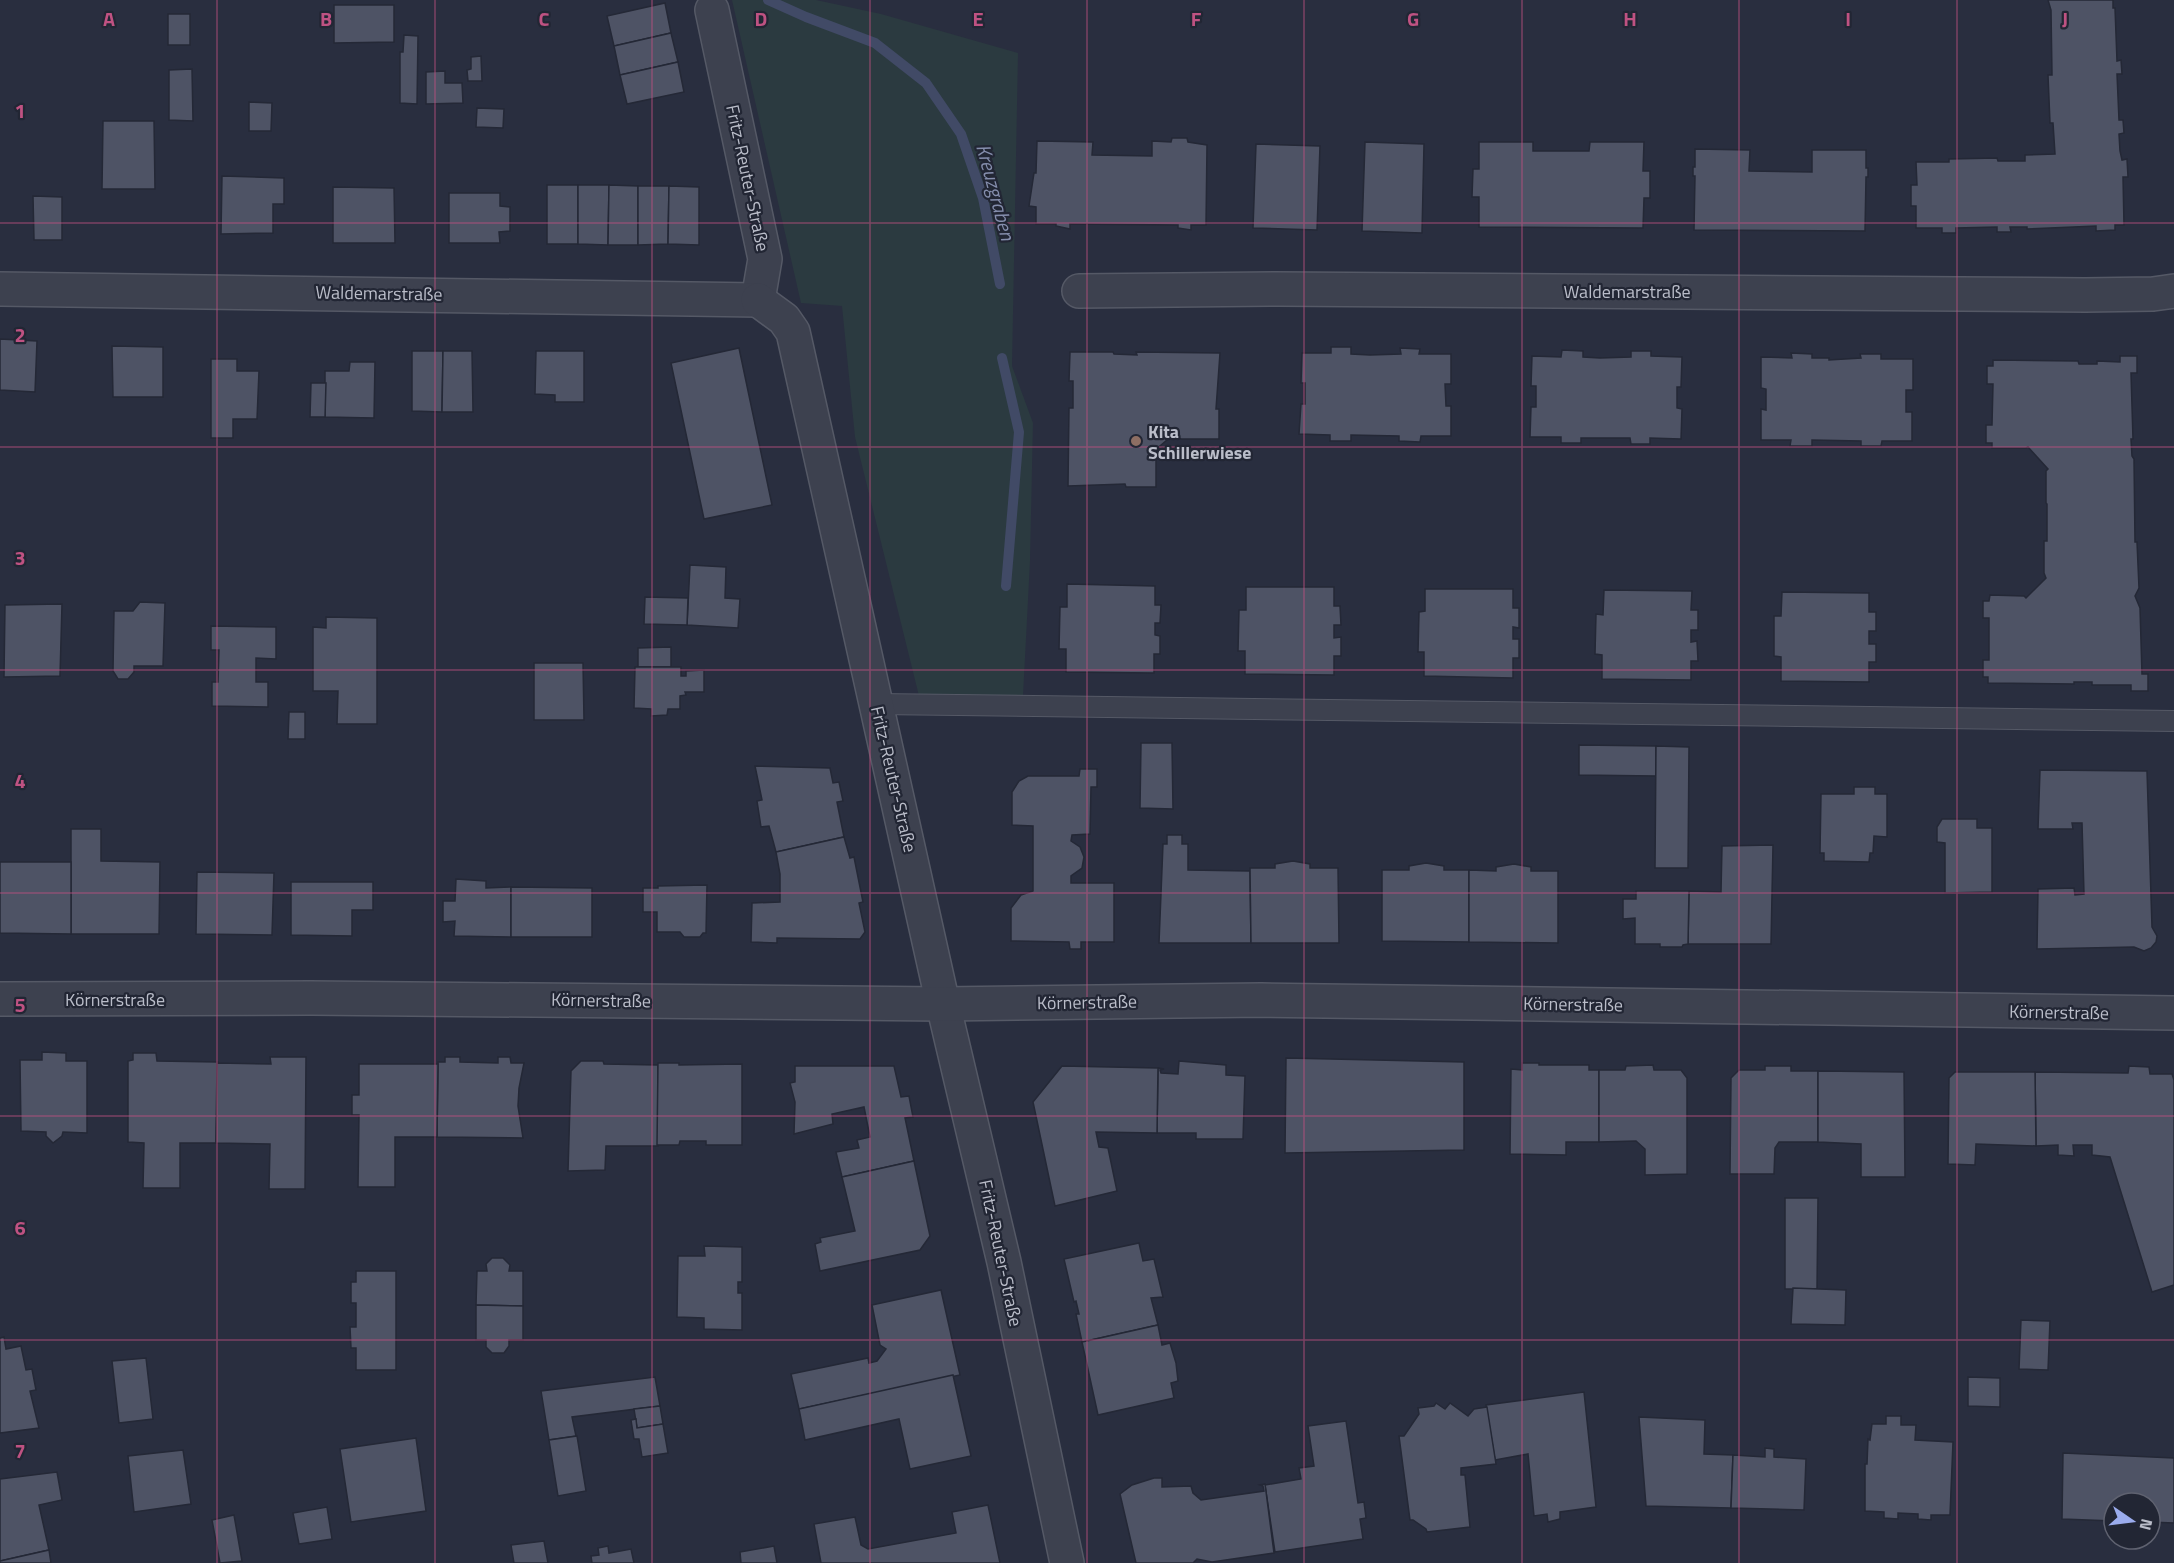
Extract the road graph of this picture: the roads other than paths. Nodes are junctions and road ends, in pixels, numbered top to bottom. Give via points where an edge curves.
1 (712, 10) dead end
2 (0, 289) edge
3 (1079, 291) dead end
4 (2174, 291) edge
5 (758, 300) junction
6 (877, 704) junction
7 (2174, 722) edge
8 (0, 999) edge
9 (943, 1004) junction
10 (2174, 1013) edge
11 (1067, 1563) edge

1 - 5 street, Fritz-Reuter-Straße via 765,259
2 - 5 street, Waldemarstraße
3 - 4 street, Waldemarstraße via 2054,295
5 - 6 street, Fritz-Reuter-Straße via 784,319 793,332
6 - 7 lane
6 - 9 street, Fritz-Reuter-Straße
8 - 9 street, Körnerstraße
9 - 10 street, Körnerstraße via 1261,1000
9 - 11 street, Fritz-Reuter-Straße via 1004,1262

